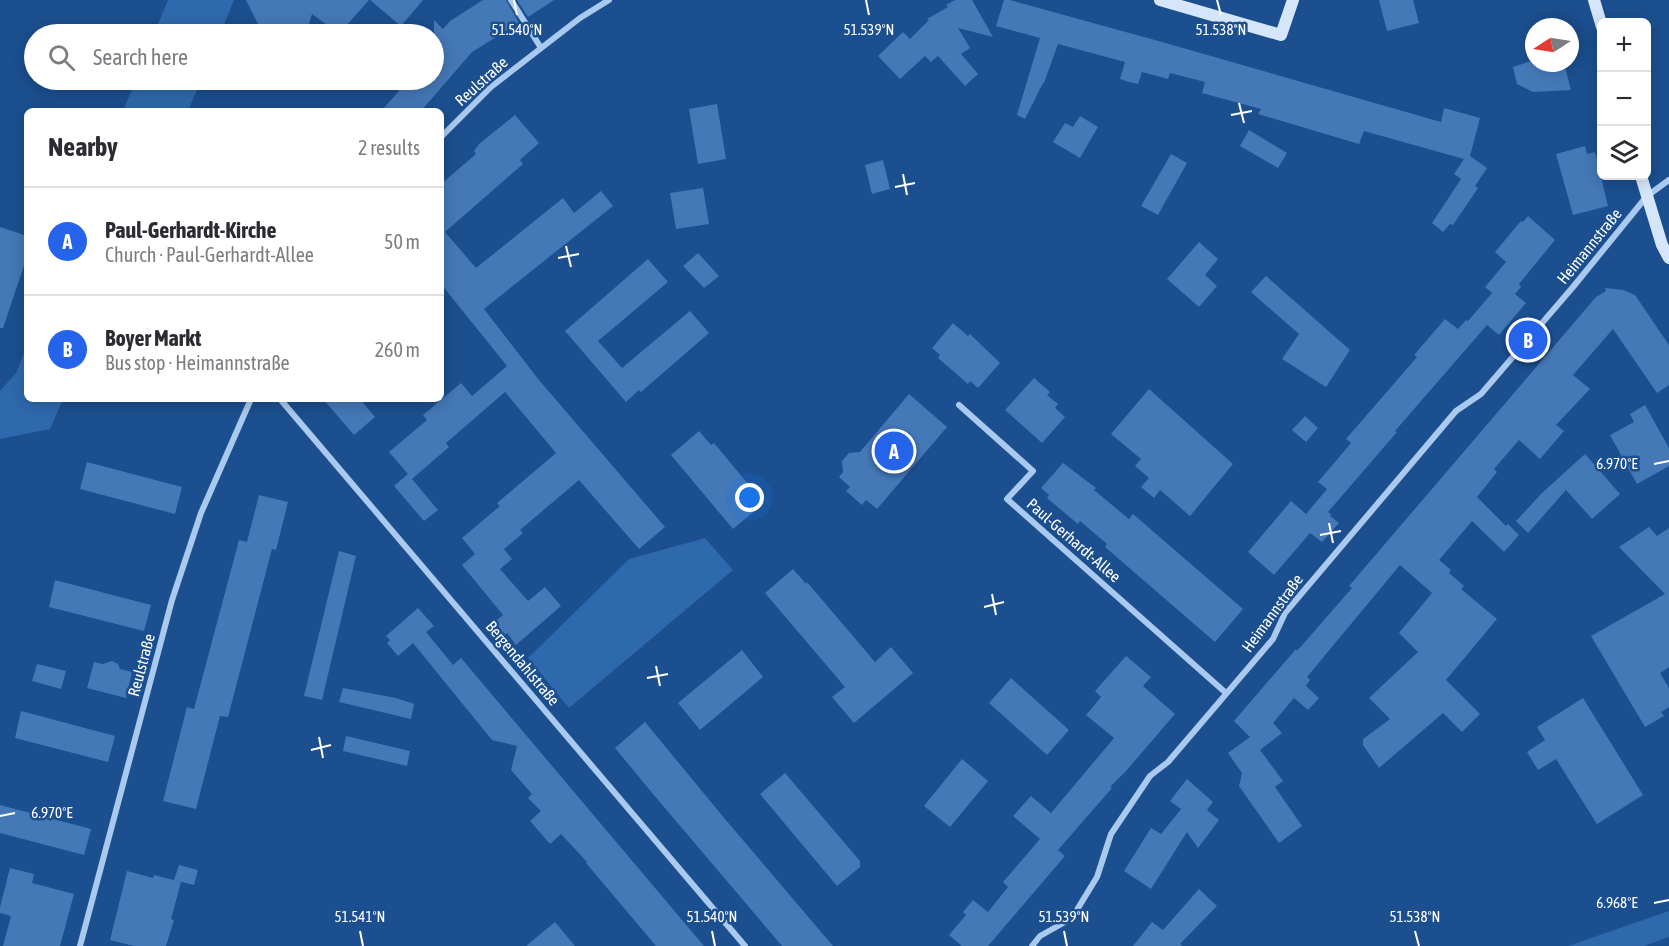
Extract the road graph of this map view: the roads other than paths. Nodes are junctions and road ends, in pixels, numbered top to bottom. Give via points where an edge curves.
1 (511, 0) edge
2 (609, 0) edge
3 (1160, 0) edge
4 (1293, 0) edge
5 (1594, 0) edge
6 (1599, 18) edge
7 (541, 48) junction
8 (444, 134) edge
9 (1642, 180) edge
10 (1669, 180) edge
11 (1647, 196) junction
12 (1669, 258) edge
13 (250, 402) edge
14 (283, 402) edge
15 (958, 405) dead end
16 (1226, 693) junction
17 (80, 946) edge
18 (745, 946) edge
19 (1032, 946) edge

1 - 7 street
2 - 7 street, Reulstraße
3 - 4 street via 1281,35
5 - 6 street
7 - 8 street, Reulstraße via 491,87
9 - 11 street
10 - 11 street, Heimannstraße
11 - 12 street
11 - 16 street, Heimannstraße via 1481,394 1456,411 1418,454 1285,613 1273,639
13 - 17 street, Reulstraße via 201,513 172,600
14 - 18 street, Bergendahlstraße
15 - 16 street, Paul-Gerhardt-Allee via 1033,471 1007,500
16 - 19 street, Heimannstraße via 1168,762 1150,776 1111,834 1097,877 1072,918 1040,936

